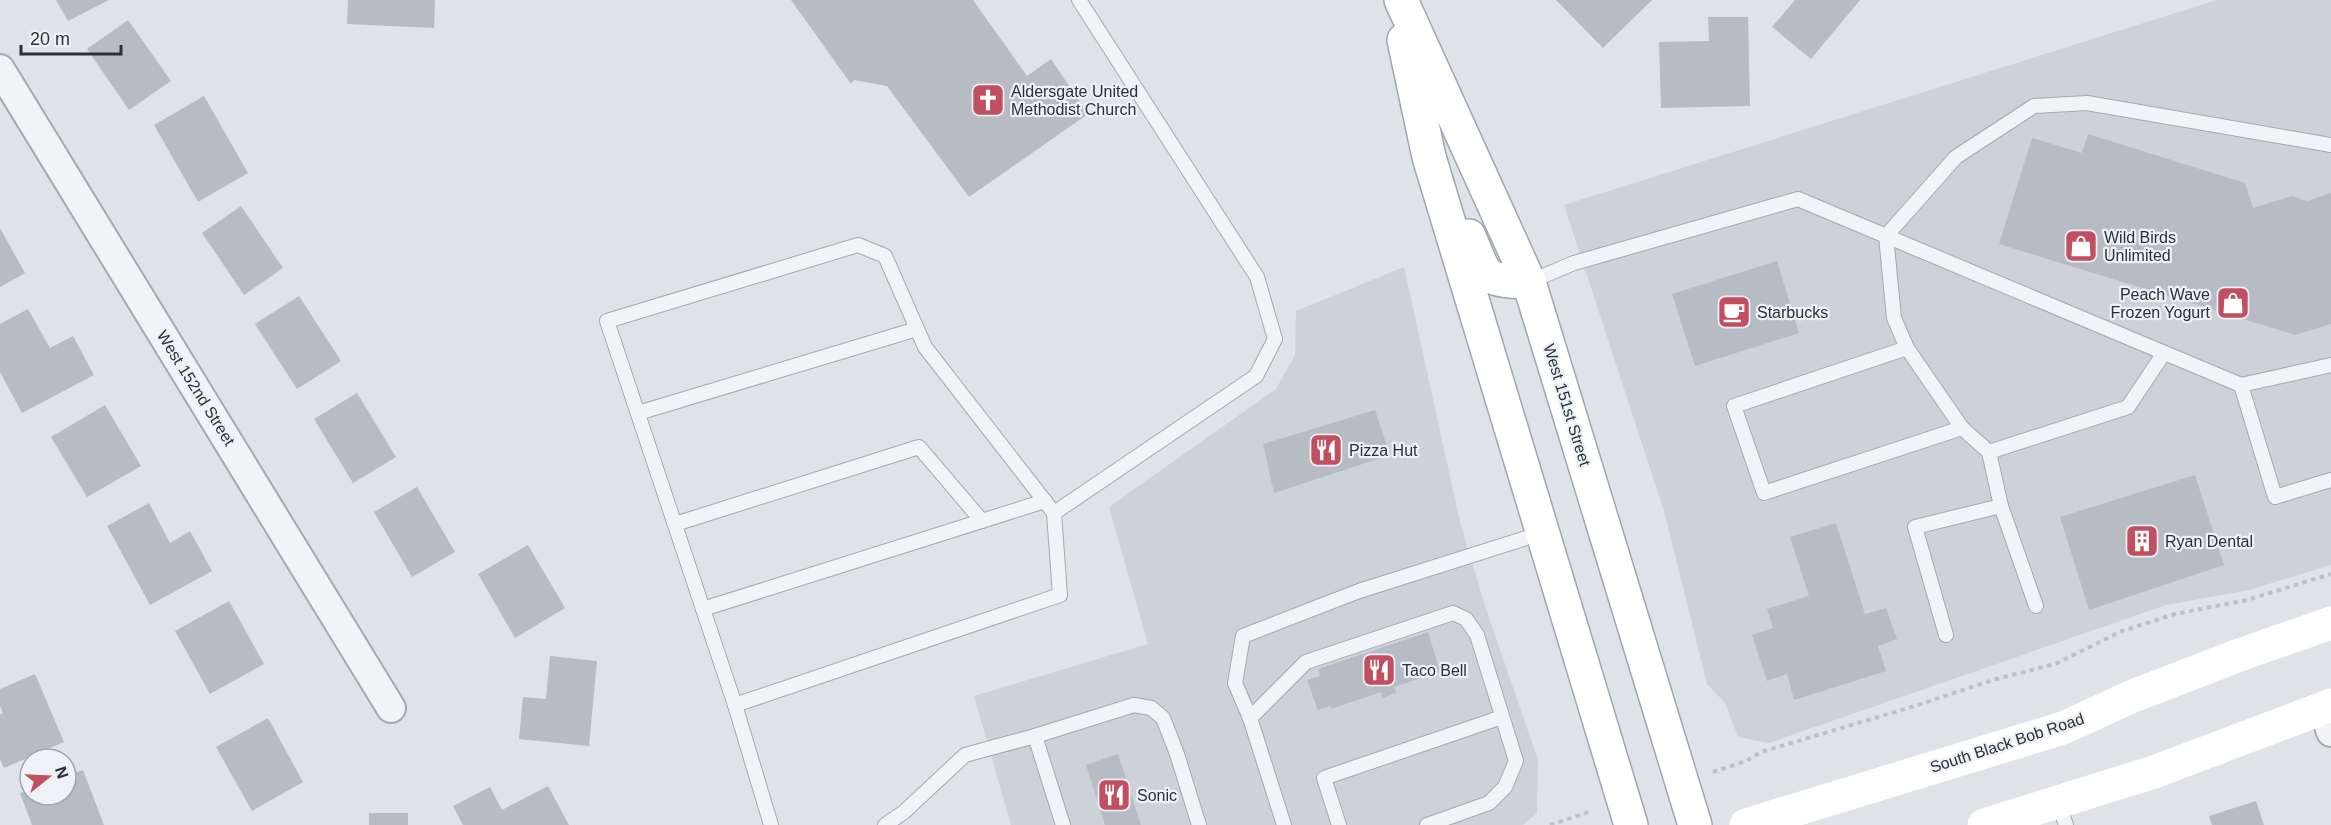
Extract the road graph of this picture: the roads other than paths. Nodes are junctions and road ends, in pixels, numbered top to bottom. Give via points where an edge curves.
1 (1079, 0) edge
2 (1395, 0) edge
3 (1401, 0) edge
4 (0, 69) edge
5 (1419, 108) junction
6 (2331, 145) edge
7 (1886, 236) junction
8 (1530, 282) junction
9 (917, 330) junction
10 (1907, 348) junction
11 (2164, 352) junction
12 (2331, 365) edge
13 (2241, 385) junction
14 (638, 413) junction
15 (1962, 428) junction
16 (1989, 452) junction
17 (2331, 480) edge
18 (1045, 501) junction
19 (2001, 506) junction
20 (1054, 513) junction
21 (982, 521) junction
22 (675, 524) junction
23 (1542, 533) junction
24 (2036, 606) dead end
25 (703, 609) junction
26 (2331, 623) edge
27 (1946, 634) dead end
28 (735, 705) junction
29 (391, 708) dead end
30 (2328, 715) edge
31 (1502, 717) junction
32 (1250, 718) junction
33 (1035, 736) junction
34 (2062, 813) edge
35 (771, 825) edge
36 (885, 825) edge
37 (1063, 825) edge
38 (1199, 825) edge
39 (1284, 825) edge
40 (1339, 825) edge
41 (1427, 825) edge
42 (1631, 825) edge
43 (1695, 825) edge
44 (1746, 825) edge
45 (1984, 825) edge

1 - 20 lane via 1257,277 1275,339 1256,375
2 - 5 main road
3 - 8 main road, West 151st Street
4 - 29 street, West 152nd Street
5 - 8 main road via 1484,272 1497,281
5 - 23 main road via 1429,157
6 - 7 lane via 2087,103 2034,106 1956,157
7 - 8 lane via 1798,199 1574,263
7 - 10 lane via 1894,318
7 - 11 lane
8 - 43 main road, West 151st Street
9 - 14 lane
9 - 14 lane via 885,256 858,244 607,321
9 - 18 lane via 925,347
10 - 15 lane
10 - 15 lane via 1734,406 1764,493
11 - 13 lane
11 - 16 lane via 2128,407
12 - 13 lane
13 - 17 lane via 2275,496
14 - 22 lane
15 - 16 lane
16 - 19 lane
18 - 20 lane
18 - 21 lane
19 - 24 lane
19 - 27 lane via 1915,526
20 - 28 lane via 1060,595
21 - 22 lane via 919,447
21 - 25 lane
22 - 25 lane
23 - 32 lane via 1359,591 1243,636 1234,683
23 - 42 main road
25 - 28 lane
26 - 44 main road, South Black Bob Road via 2133,696 2063,728
28 - 35 lane
30 - 34 main road via 2154,772
31 - 32 lane via 1477,635 1466,619 1453,613 1306,662
31 - 40 lane via 1324,778
31 - 41 lane via 1516,761 1505,787 1489,803
32 - 39 lane
33 - 36 lane via 965,756
33 - 37 lane
33 - 38 lane via 1134,705 1151,708 1164,718
34 - 45 main road

